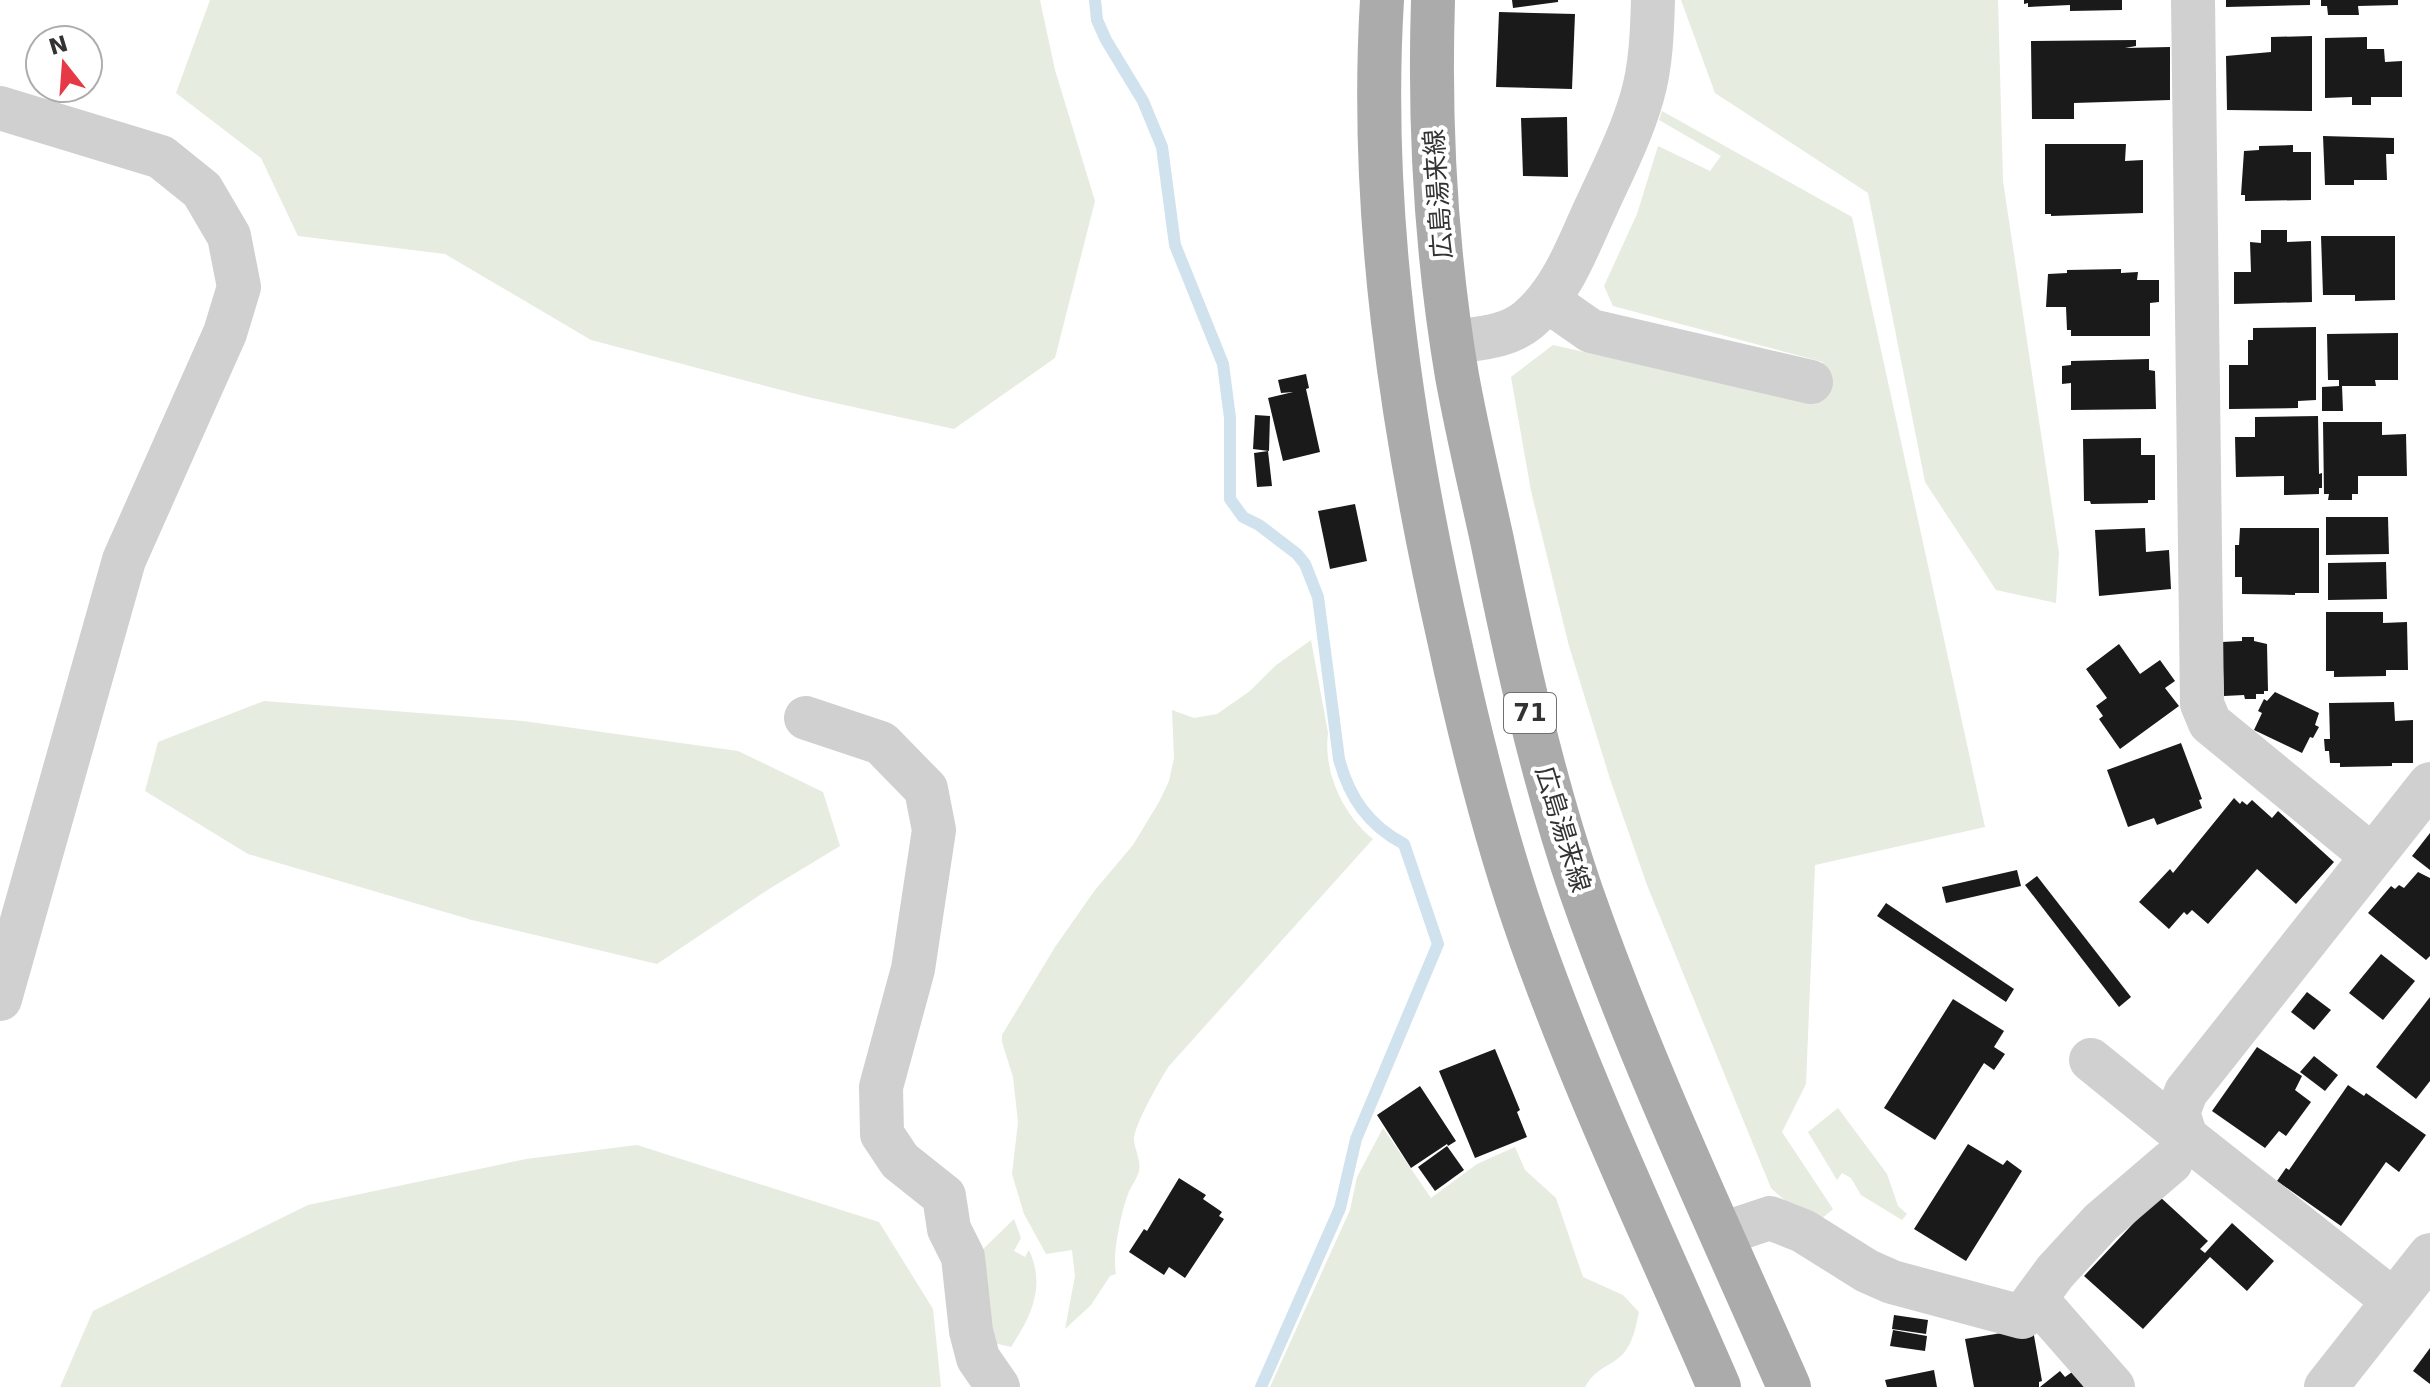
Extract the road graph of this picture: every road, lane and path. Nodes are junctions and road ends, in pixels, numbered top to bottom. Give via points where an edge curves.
1 (1382, 0) edge
2 (1433, 0) edge
3 (1653, 0) edge
4 (2193, 0) edge
5 (0, 108) edge
6 (1548, 301) junction
7 (1453, 342) junction
8 (1811, 382) dead end
9 (806, 718) dead end
10 (2430, 784) edge
11 (2372, 856) junction
12 (0, 999) edge
13 (2091, 1060) dead end
14 (2179, 1150) junction
15 (1722, 1234) junction
16 (2430, 1255) edge
17 (2036, 1299) junction
18 (2394, 1301) junction
19 (998, 1387) edge
20 (1719, 1387) edge
21 (1789, 1387) edge
22 (2113, 1387) edge
23 (2326, 1387) edge

1 - 20 main road, 広島湯来線 / 71 via 1382,170 1398,359 1430,554 1469,729 1531,941
2 - 7 main road, 広島湯来線 / 71 via 1435,198
3 - 6 street via 1642,96 1624,148
4 - 11 street via 2202,704 2210,723
5 - 12 street via 161,157 202,190 229,236 239,287 225,333 124,560
6 - 7 street via 1503,335
6 - 8 street via 1591,331
7 - 15 main road, 広島湯来線 / 71 via 1516,659 1551,793 1631,1023
9 - 19 street via 881,743 926,789 934,830 913,969 881,1087 882,1134 900,1161 944,1196 949,1229 963,1257 978,1358
10 - 11 street
11 - 14 street via 2186,1092 2178,1113
13 - 14 street
14 - 17 street via 2101,1222
14 - 18 street
15 - 17 street via 1770,1218 1892,1282 2022,1317
15 - 21 main road, 広島湯来線 / 71
16 - 18 street
17 - 22 street
18 - 23 street

